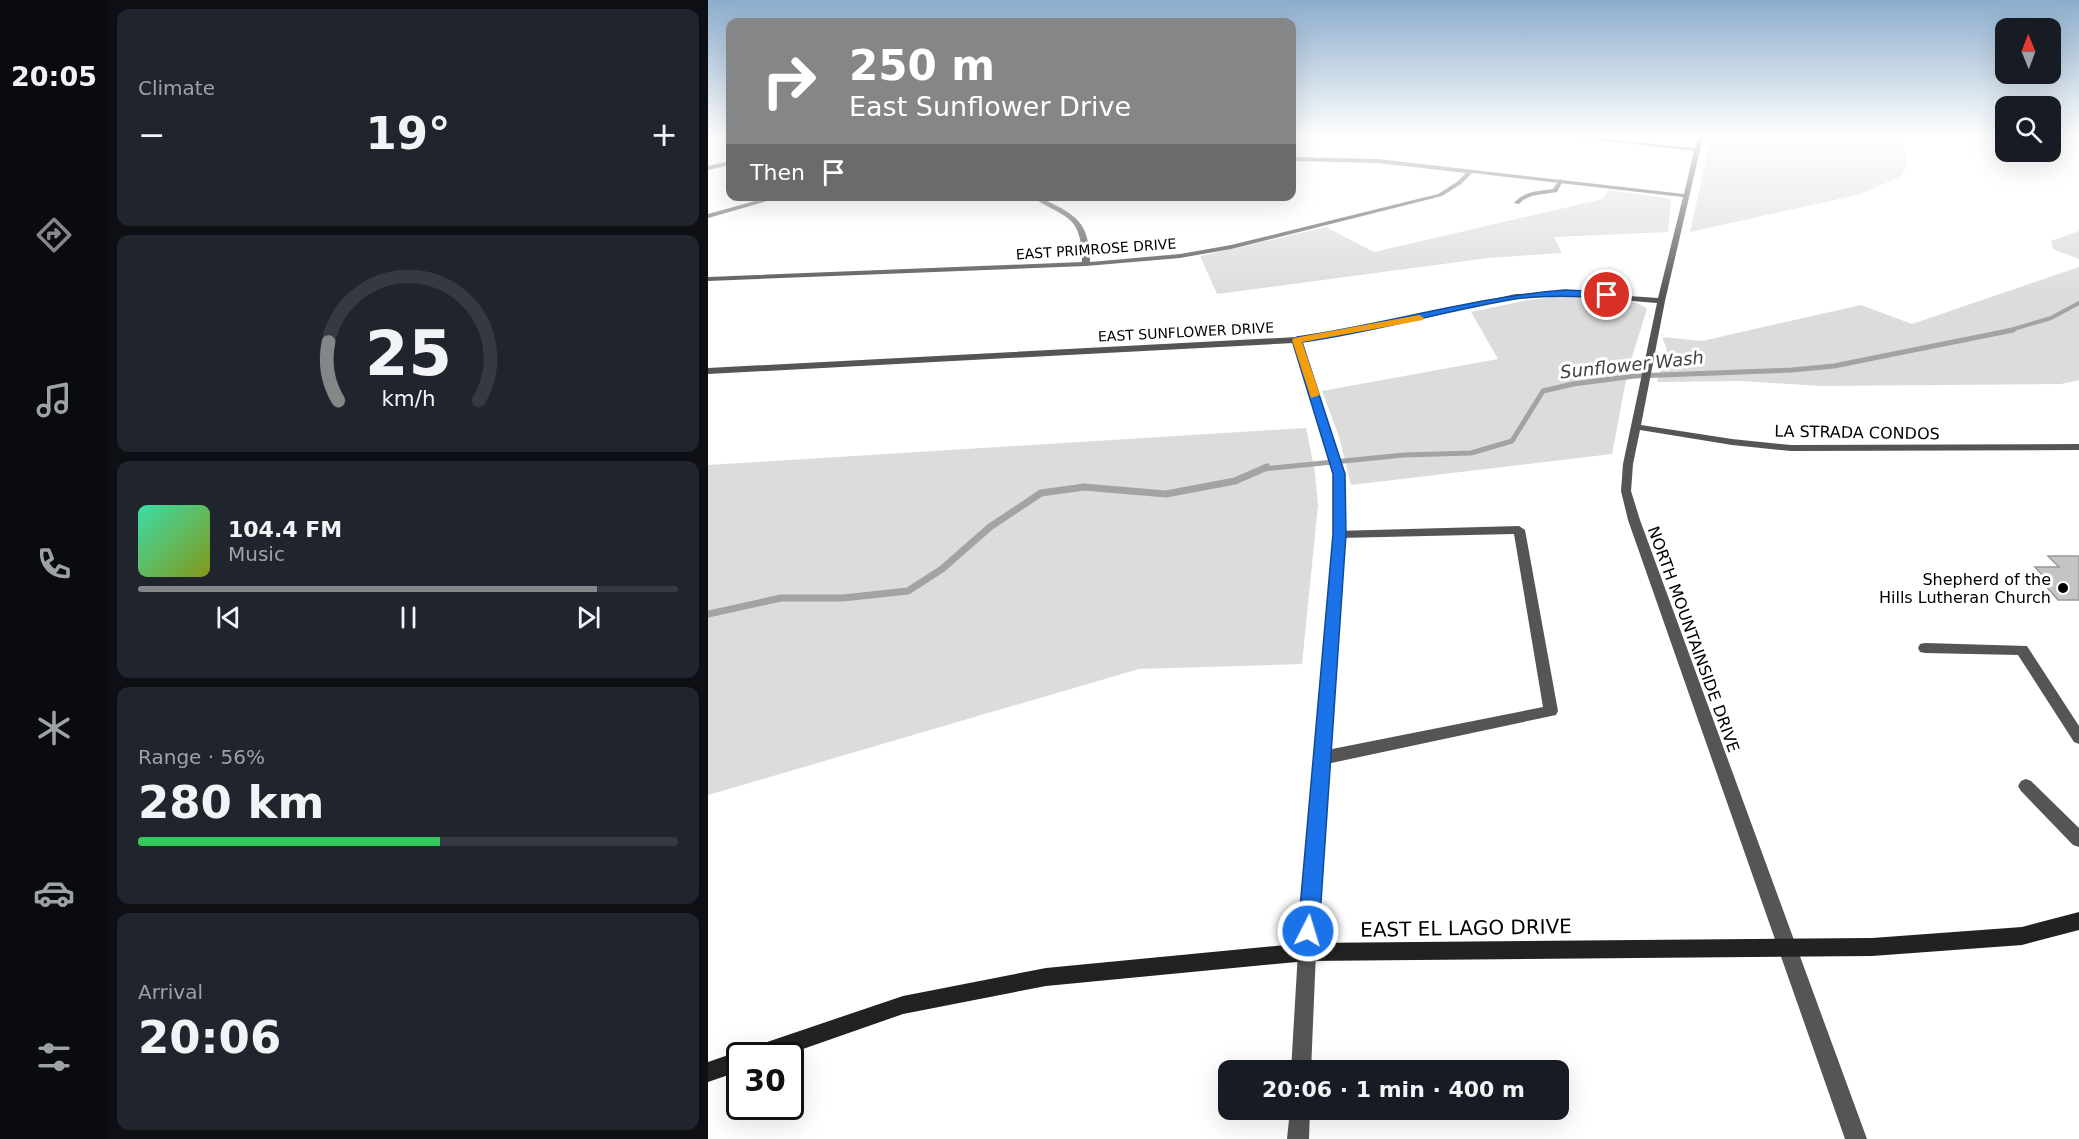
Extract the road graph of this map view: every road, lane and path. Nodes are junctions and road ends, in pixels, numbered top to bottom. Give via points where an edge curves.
1 (1448, 190) edge
2 (1554, 190) edge
3 (1637, 190) edge
4 (1688, 190) edge
5 (1687, 196) junction
6 (764, 201) edge
7 (1042, 201) edge
8 (1517, 203) dead end
9 (708, 216) edge
10 (855, 263) dead end
11 (1086, 264) junction
12 (846, 273) junction
13 (708, 279) edge
14 (1661, 301) junction
15 (1297, 340) junction
16 (708, 371) edge
17 (1636, 427) junction
18 (2079, 447) edge
19 (1340, 534) junction
20 (1925, 648) dead end
21 (2079, 738) edge
22 (1322, 758) junction
23 (2026, 786) dead end
24 (2079, 839) edge
25 (2079, 921) edge
26 (1787, 949) junction
27 (1307, 952) junction
28 (796, 1042) edge
29 (1302, 1060) edge
30 (726, 1066) edge
31 (708, 1072) edge
32 (1299, 1120) edge
33 (1298, 1139) edge
34 (1856, 1139) edge

1 - 11 street, EAST PRIMROSE DRIVE via 1231,247
2 - 8 street via 1526,195
3 - 5 street
4 - 5 street, NORTH MOUNTAINSIDE DRIVE
5 - 14 street, NORTH MOUNTAINSIDE DRIVE
6 - 9 street
7 - 11 street via 1072,217 1084,229
10 - 12 street
11 - 12 street, EAST PRIMROSE DRIVE
12 - 13 street, EAST PRIMROSE DRIVE
14 - 15 street, EAST SUNFLOWER DRIVE via 1540,294
14 - 17 street, NORTH MOUNTAINSIDE DRIVE
15 - 16 street, EAST SUNFLOWER DRIVE
15 - 19 street via 1339,474
17 - 18 street, LA STRADA CONDOS via 1791,448
17 - 26 street, NORTH MOUNTAINSIDE DRIVE via 1628,464 1628,501
19 - 22 street
19 - 22 street via 1519,530 1551,711
20 - 21 street via 2022,650
22 - 27 street
23 - 24 street
25 - 26 street, EAST EL LAGO DRIVE via 2022,936
26 - 27 street, EAST EL LAGO DRIVE
26 - 34 street, NORTH MOUNTAINSIDE DRIVE
27 - 28 street, EAST EL LAGO DRIVE via 1046,977 903,1005
27 - 29 street
30 - 31 street
32 - 33 street

